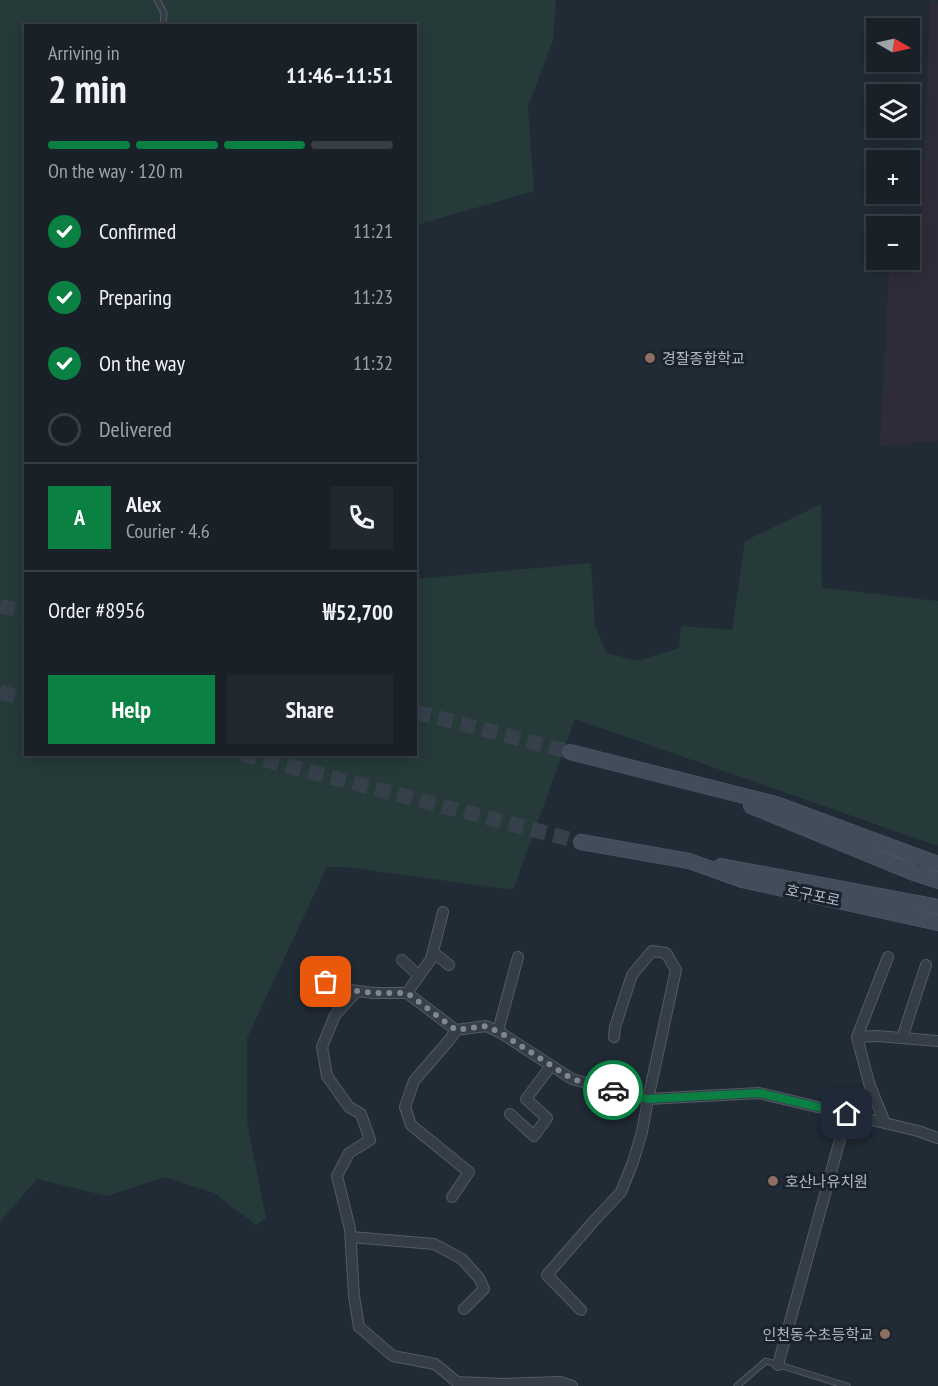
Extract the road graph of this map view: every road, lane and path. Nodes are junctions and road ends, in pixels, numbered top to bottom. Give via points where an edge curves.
1 (158, 0) edge
2 (163, 24) edge
3 (570, 752) tunnel mouth
4 (706, 787) junction
5 (581, 842) tunnel mouth
6 (689, 861) junction
7 (938, 864) edge
8 (938, 881) edge
9 (938, 907) edge
10 (443, 912) dead end
11 (938, 923) edge
12 (433, 952) junction
13 (518, 957) dead end
14 (888, 957) dead end
15 (402, 960) dead end
16 (449, 965) dead end
17 (926, 965) dead end
18 (419, 976) junction
19 (326, 982) dead end
20 (357, 991) junction
21 (407, 993) junction
22 (456, 1030) junction
23 (498, 1031) junction
24 (615, 1037) dead end
25 (857, 1037) junction
26 (902, 1038) junction
27 (938, 1041) edge
28 (551, 1066) junction
29 (648, 1099) junction
30 (510, 1114) dead end
31 (847, 1114) junction
32 (885, 1123) junction
33 (938, 1138) edge
34 (452, 1197) dead end
35 (351, 1237) junction
36 (464, 1309) dead end
37 (582, 1310) dead end
38 (778, 1365) junction
39 (572, 1386) edge
40 (737, 1386) edge
41 (847, 1386) edge

1 - 2 lane via 164,13
3 - 4 main road
4 - 7 main road via 776,804
4 - 8 main road
5 - 6 main road, 호구포로
6 - 9 main road, 호구포로
6 - 11 main road, 호구포로 via 742,880
10 - 12 street
12 - 16 street
12 - 18 street
13 - 23 street
14 - 25 street
15 - 18 street
17 - 26 street
18 - 21 street
19 - 20 street
20 - 21 street
20 - 35 street via 335,1015 322,1047 327,1076 349,1107 361,1114 370,1140 349,1153 337,1176
21 - 22 street
22 - 23 street via 486,1026
22 - 34 street via 414,1081 405,1107 411,1125 469,1172
23 - 28 street
24 - 29 street via 632,975 651,951 666,953 676,970
25 - 26 street
25 - 32 street
26 - 27 street
28 - 29 street via 572,1079
28 - 30 street via 526,1099 547,1118 534,1136
29 - 31 street via 759,1093
29 - 37 street via 639,1142 621,1192 547,1275
31 - 32 street
31 - 38 street
32 - 33 street
35 - 36 street via 434,1244 462,1259 484,1289
35 - 39 street via 359,1327 393,1356 435,1364 457,1382 560,1382
38 - 40 lane via 766,1362
38 - 41 lane

